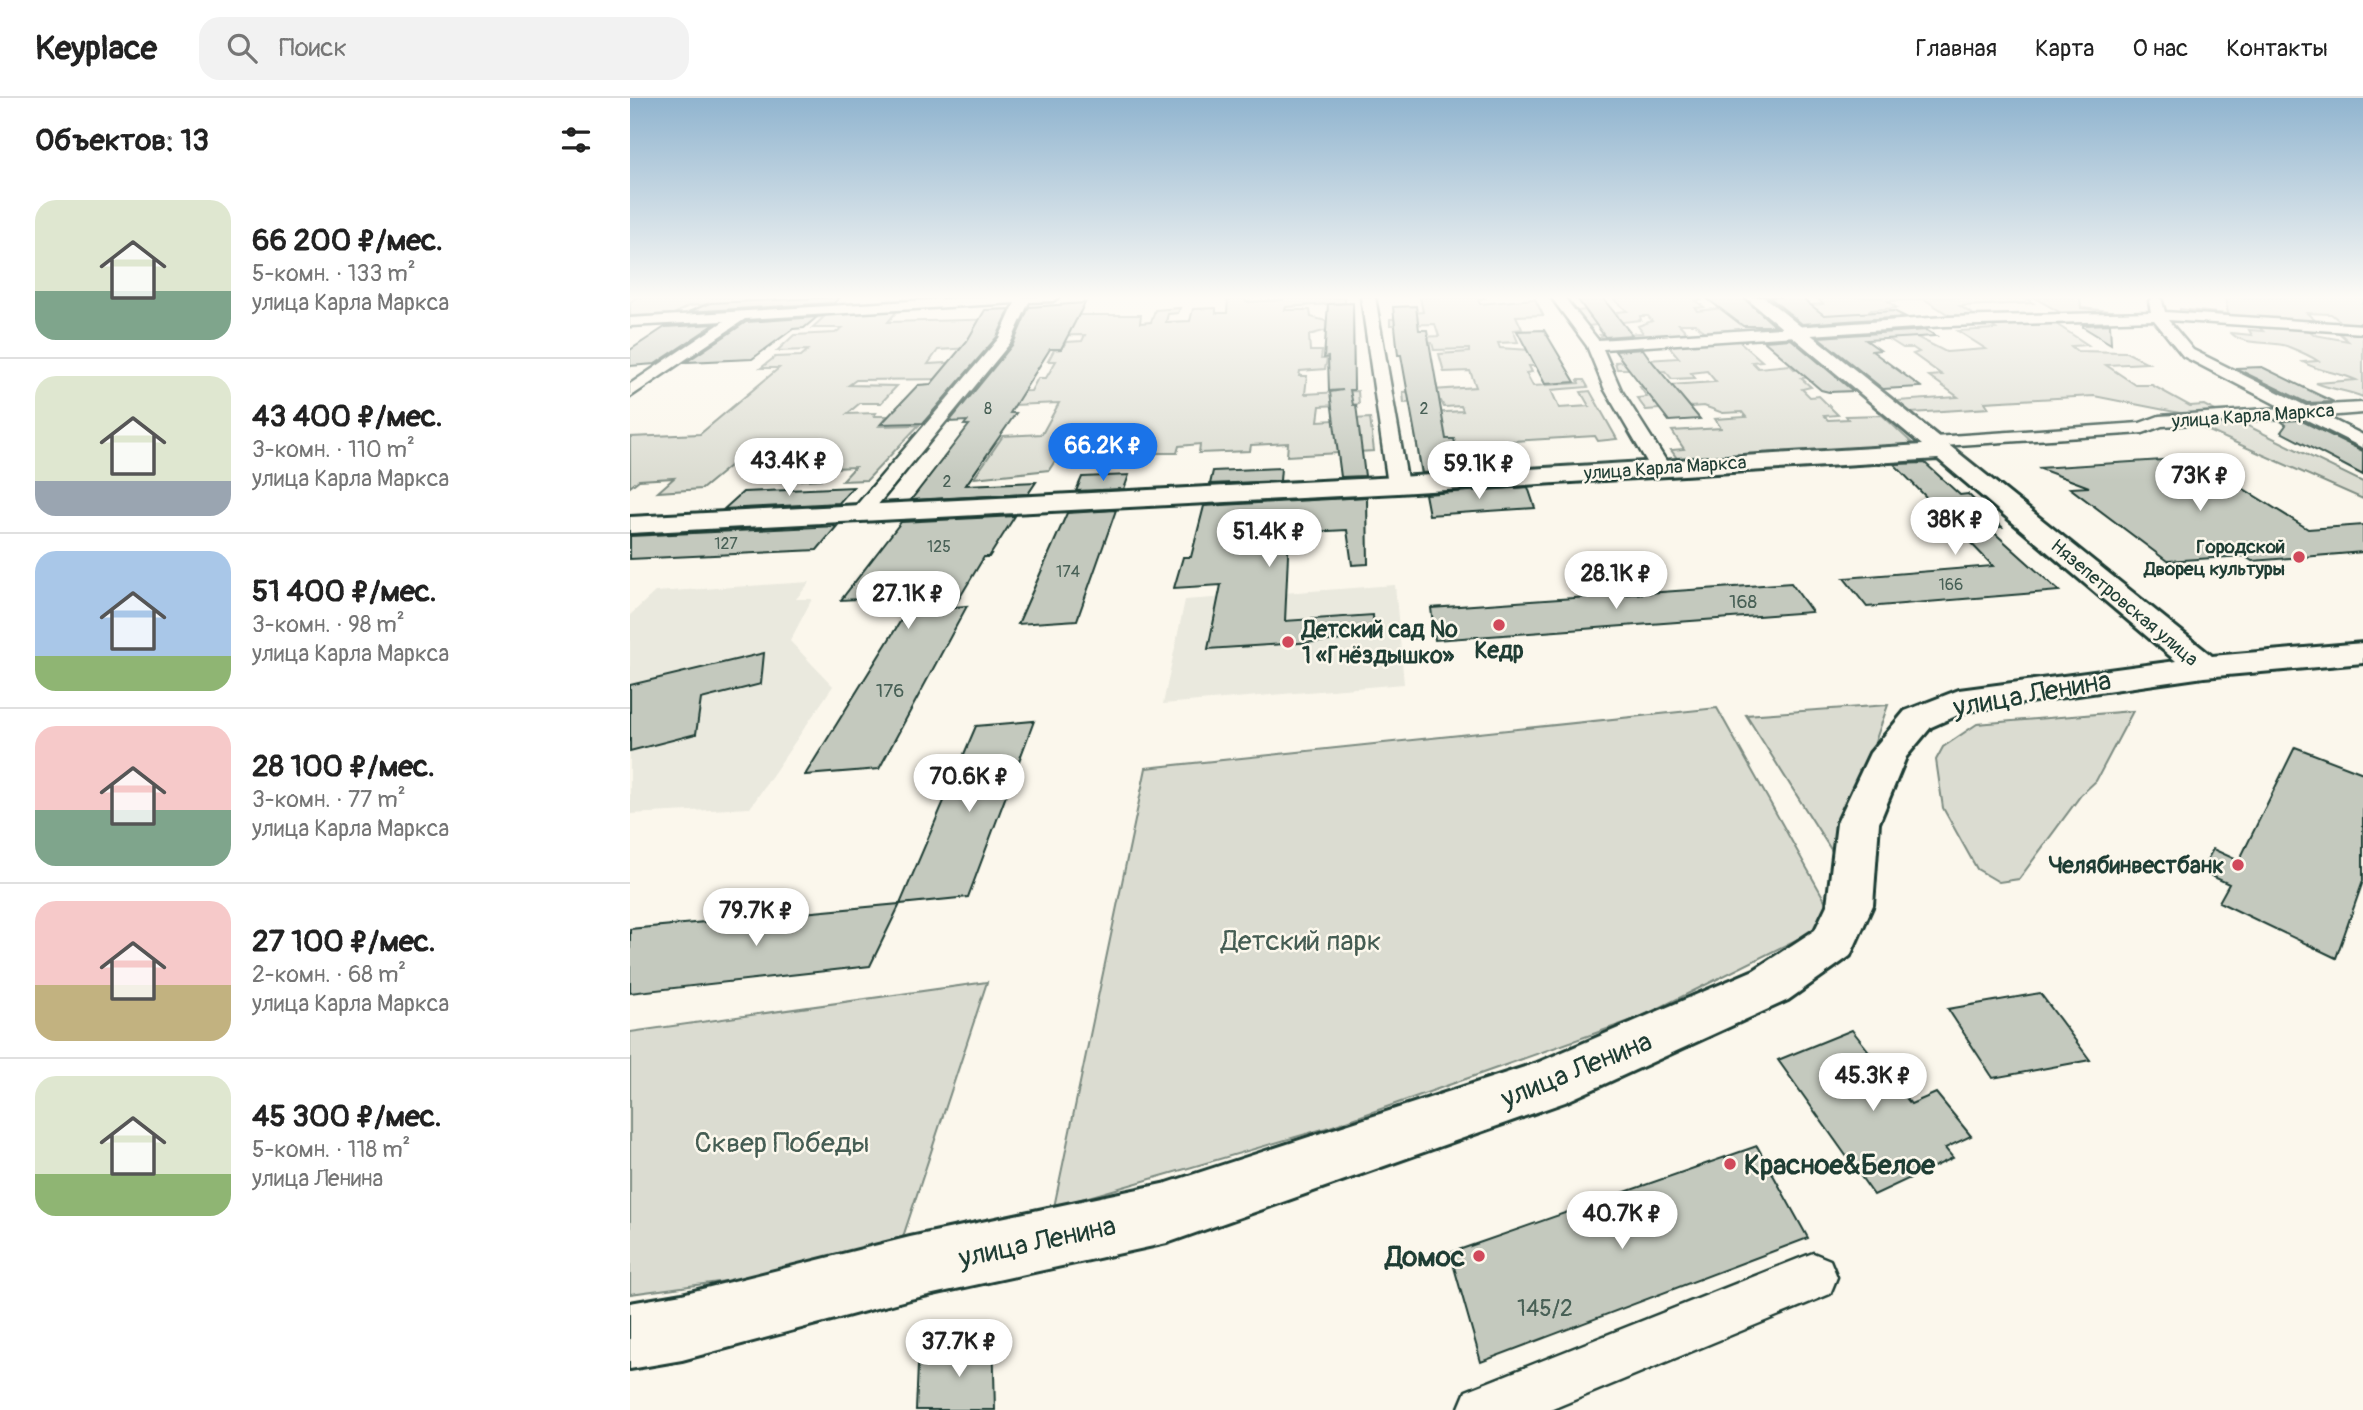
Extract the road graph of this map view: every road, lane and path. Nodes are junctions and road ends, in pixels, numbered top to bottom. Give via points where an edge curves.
1 (679, 358) edge
2 (990, 358) edge
3 (1378, 358) edge
4 (1600, 358) edge
5 (1829, 358) edge
6 (2199, 358) edge
7 (630, 392) edge
8 (2363, 408) edge
9 (2305, 413) junction
10 (2363, 442) edge
11 (1939, 447) junction
12 (1660, 467) junction
13 (1398, 485) junction
14 (860, 514) junction
15 (630, 525) edge
16 (2363, 653) edge
17 (2204, 667) junction
18 (1813, 1276) dead end
19 (630, 1336) edge
20 (1485, 1410) edge

1 - 7 street
2 - 14 street
3 - 13 street
4 - 12 street via 1613,390
5 - 11 main road, Нязепетровская улица
6 - 9 street
8 - 9 street, улица Карла Маркса
9 - 10 street
9 - 11 street, улица Карла Маркса via 2159,421 2143,428
11 - 12 main road, улица Карла Маркса
11 - 17 main road, Нязепетровская улица
12 - 13 main road, улица Карла Маркса
13 - 14 main road, улица Карла Маркса
14 - 15 main road, улица Карла Маркса
16 - 17 main road, улица Ленина
17 - 19 main road, улица Ленина via 1973,698 1918,719 1889,752 1858,823 1850,905 1832,943 1771,985 1546,1085 1167,1213 910,1268 682,1327
18 - 20 street

